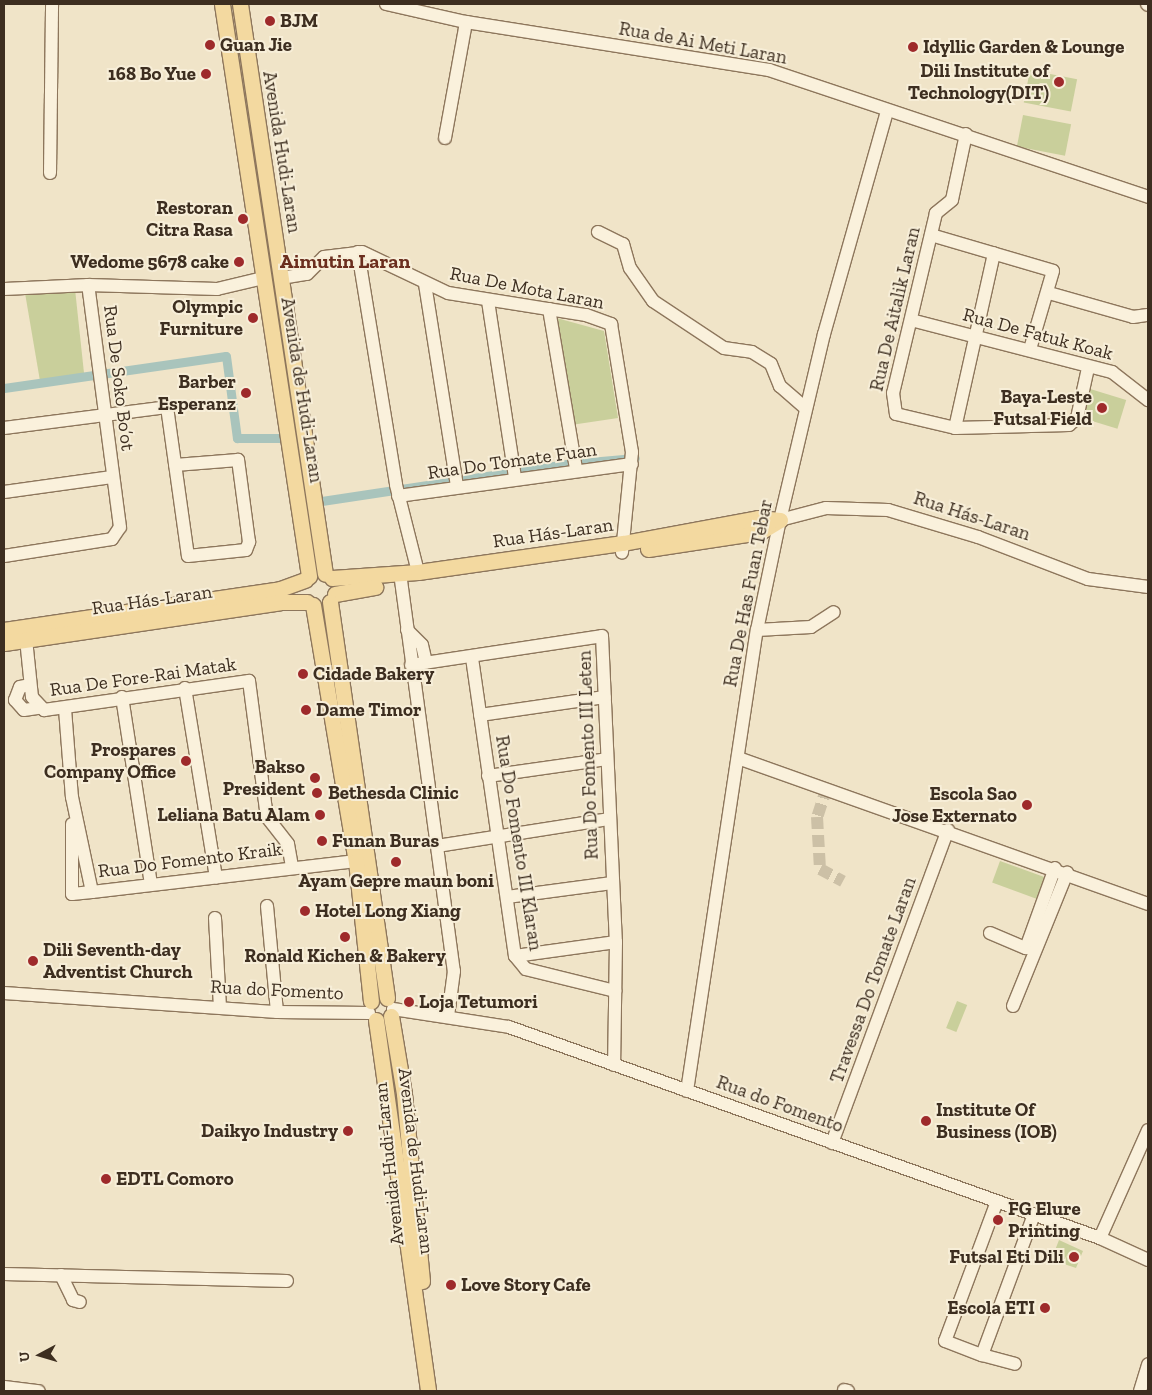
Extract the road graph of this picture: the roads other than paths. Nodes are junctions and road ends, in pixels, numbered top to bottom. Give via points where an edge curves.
1 (52, 4) edge
2 (222, 4) edge
3 (240, 4) edge
4 (386, 4) edge
5 (466, 22) junction
6 (887, 110) junction
7 (966, 134) junction
8 (445, 138) dead end
9 (50, 173) dead end
10 (1148, 197) edge
11 (598, 232) dead end
12 (931, 235) junction
13 (358, 252) junction
14 (994, 254) junction
15 (263, 278) junction
16 (281, 278) junction
17 (425, 284) junction
18 (88, 285) junction
19 (4, 289) edge
20 (1048, 293) junction
21 (488, 301) junction
22 (549, 309) junction
23 (1148, 316) edge
24 (911, 320) junction
25 (973, 335) junction
26 (1030, 349) junction
27 (1088, 368) junction
28 (1146, 392) edge
29 (805, 408) junction
30 (105, 416) junction
31 (4, 428) edge
32 (955, 428) junction
33 (632, 458) junction
34 (575, 464) junction
35 (175, 465) junction
36 (514, 473) junction
37 (112, 477) junction
38 (455, 481) junction
39 (397, 490) junction
40 (4, 492) edge
41 (780, 520) junction
42 (623, 548) junction
43 (4, 556) edge
44 (418, 572) junction
45 (328, 576) junction
46 (307, 578) junction
47 (401, 579) junction
48 (1148, 587) edge
49 (333, 598) junction
50 (310, 604) junction
51 (834, 612) dead end
52 (4, 630) edge
53 (407, 630) junction
54 (758, 630) junction
55 (33, 634) junction
56 (4, 643) edge
57 (472, 658) junction
58 (426, 663) junction
59 (411, 665) junction
60 (185, 688) junction
61 (122, 697) junction
62 (605, 697) junction
63 (65, 708) junction
64 (480, 715) junction
65 (738, 758) junction
66 (607, 759) junction
67 (488, 776) junction
68 (72, 797) junction
69 (610, 819) junction
70 (948, 830) junction
71 (498, 837) junction
72 (438, 846) junction
73 (356, 861) junction
74 (292, 867) junction
75 (1061, 870) junction
76 (216, 877) junction
77 (612, 883) junction
78 (151, 885) junction
79 (92, 892) junction
80 (507, 897) junction
81 (1148, 904) edge
82 (268, 906) dead end
83 (215, 918) dead end
84 (990, 933) dead end
85 (616, 942) junction
86 (515, 956) junction
87 (615, 992) junction
88 (4, 993) edge
89 (1013, 1006) dead end
90 (220, 1007) junction
91 (381, 1010) junction
92 (276, 1012) junction
93 (448, 1016) junction
94 (614, 1064) junction
95 (687, 1091) junction
96 (397, 1095) joint
97 (1148, 1130) edge
98 (832, 1143) junction
99 (996, 1204) junction
100 (1033, 1217) junction
101 (1100, 1238) junction
102 (1148, 1260) edge
103 (4, 1274) edge
104 (61, 1276) junction
105 (287, 1281) dead end
106 (80, 1302) dead end
107 (982, 1355) junction
108 (1015, 1364) dead end
109 (1148, 1364) edge
110 (4, 1387) edge
111 (39, 1391) edge
112 (428, 1391) edge
113 (1140, 1391) edge

1 - 9 street
2 - 15 main road, Avenida de Hudi-Laran
3 - 16 main road, Avenida Hudi-Laran
4 - 5 street, Rua de Ai Meti Laran
5 - 6 street, Rua de Ai Meti Laran via 769,70
5 - 8 street
6 - 7 street, Rua de Ai Meti Laran
6 - 29 street, Rua De Has Fuan Tebar
7 - 10 street, Rua de Ai Meti Laran
7 - 12 street, Rua De Aitalik Laran via 952,200 936,213
11 - 29 street via 623,244 630,268 653,301 724,348 752,352 771,364 780,386
12 - 14 street
12 - 24 street, Rua De Aitalik Laran
13 - 16 street via 324,256 307,274
13 - 17 street, Rua De Mota Laran
13 - 39 street
14 - 20 street via 1050,268 1054,276
14 - 25 street
15 - 18 street, Rua De Soko Bo’ot via 217,289
15 - 46 main road, Avenida de Hudi-Laran
16 - 45 main road, Avenida Hudi-Laran
17 - 21 street, Rua De Mota Laran
17 - 38 street
18 - 19 street
18 - 30 street, Rua De Soko Bo’ot
20 - 23 street via 1133,317
20 - 26 street
21 - 22 street, Rua De Mota Laran
21 - 36 street
22 - 33 street, Rua De Mota Laran via 610,324
22 - 34 street
24 - 25 street, Rua De Fatuk Koak
24 - 32 street, Rua De Aitalik Laran via 893,393 896,414
25 - 26 street, Rua De Fatuk Koak
25 - 32 street
26 - 27 street, Rua De Fatuk Koak
27 - 28 street, Rua De Fatuk Koak via 1112,372
27 - 32 street, Rua De Aitalik Laran via 1077,418 1070,425
29 - 41 street, Rua De Has Fuan Tebar
30 - 31 street
30 - 35 street via 167,407
30 - 37 street, Rua De Soko Bo’ot
33 - 34 street, Rua Do Tomate Fuan
33 - 42 street, Rua De Mota Laran
34 - 36 street, Rua Do Tomate Fuan
35 - 35 street via 188,556 246,550 250,542 238,460
36 - 38 street, Rua Do Tomate Fuan
37 - 40 street
37 - 43 street, Rua De Soko Bo’ot via 120,527 112,539
38 - 39 street, Rua Do Tomate Fuan
39 - 44 street
41 - 42 main road, Rua Hás-Laran via 760,532
41 - 48 street, Rua Hás-Laran via 826,508 888,510 978,536 1088,579
41 - 54 street, Rua De Has Fuan Tebar
42 - 44 main road, Rua Hás-Laran
42 - 47 main road, Rua Hás-Laran
44 - 47 main road, Rua Hás-Laran
45 - 46 main road, Rua Hás-Laran
45 - 47 main road, Rua Hás-Laran
45 - 49 main road, Avenida Hudi-Laran
46 - 50 main road, Avenida de Hudi-Laran via 302,592
46 - 55 main road, Rua Hás-Laran via 280,589
47 - 49 main road, Rua Hás-Laran
47 - 53 street
49 - 50 main road, Rua Hás-Laran
49 - 91 main road, Avenida Hudi-Laran
50 - 55 main road, Rua Hás-Laran via 280,602
50 - 73 main road
51 - 54 street via 811,627
52 - 55 main road, Rua Hás-Laran
53 - 58 street via 422,645
53 - 59 street
54 - 65 street, Rua De Has Fuan Tebar
55 - 56 main road, Rua Hás-Laran
55 - 63 street, Rua De Fore-Rai Matak via 30,686 38,708
57 - 58 street, Rua Do Fomento III Leten
57 - 62 street, Rua Do Fomento III Leten via 602,636
57 - 64 street, Rua Do Fomento III Klaran
58 - 59 street, Rua Do Fomento III Leten
59 - 72 street
60 - 61 street, Rua De Fore-Rai Matak
60 - 74 street, Rua De Fore-Rai Matak via 249,681 267,817 288,844
60 - 76 street
61 - 63 street, Rua De Fore-Rai Matak
61 - 78 street
62 - 64 street
62 - 66 street, Rua Do Fomento III Leten
63 - 68 street, Rua Do Fomento Kraik
64 - 67 street, Rua Do Fomento III Klaran
65 - 70 street
65 - 95 street, Rua De Has Fuan Tebar
66 - 67 street
66 - 69 street, Rua Do Fomento III Leten
67 - 71 street, Rua Do Fomento III Klaran
68 - 79 street, Rua Do Fomento Kraik
68 - 79 street via 72,894
69 - 71 street
69 - 77 street, Rua Do Fomento III Leten
70 - 75 street
70 - 98 street, Travessa Do Tomate Laran
71 - 72 street
71 - 80 street, Rua Do Fomento III Klaran
72 - 93 street via 454,971
73 - 74 street, Rua Do Fomento Kraik
73 - 91 main road
74 - 76 street, Rua Do Fomento Kraik
75 - 81 street
75 - 84 street via 1026,948
75 - 89 street
76 - 78 street, Rua Do Fomento Kraik
77 - 80 street
77 - 85 street, Rua Do Fomento III Leten
78 - 79 street, Rua Do Fomento Kraik
80 - 86 street, Rua Do Fomento III Klaran
82 - 92 street
83 - 90 street
85 - 86 street
85 - 87 street, Rua Do Fomento III Leten
86 - 87 street, Rua Do Fomento III Klaran via 526,969
87 - 94 street, Rua Do Fomento III Leten
88 - 90 street, Rua do Fomento
90 - 92 street, Rua do Fomento
91 - 92 street, Rua do Fomento
91 - 93 street, Rua do Fomento
91 - 96 main road, Avenida Hudi-Laran
93 - 94 street, Rua do Fomento via 509,1027
94 - 95 street, Rua do Fomento
95 - 98 street, Rua do Fomento
96 - 112 main road, Avenida de Hudi-Laran via 416,1306
97 - 101 street
98 - 99 street, Rua do Fomento
99 - 100 street, Rua do Fomento
99 - 107 street via 944,1346
100 - 101 street, Rua do Fomento
100 - 107 street
101 - 102 street, Rua do Fomento
103 - 104 street
104 - 105 street
104 - 106 street via 73,1300
107 - 108 street
109 - 113 street
110 - 111 street

